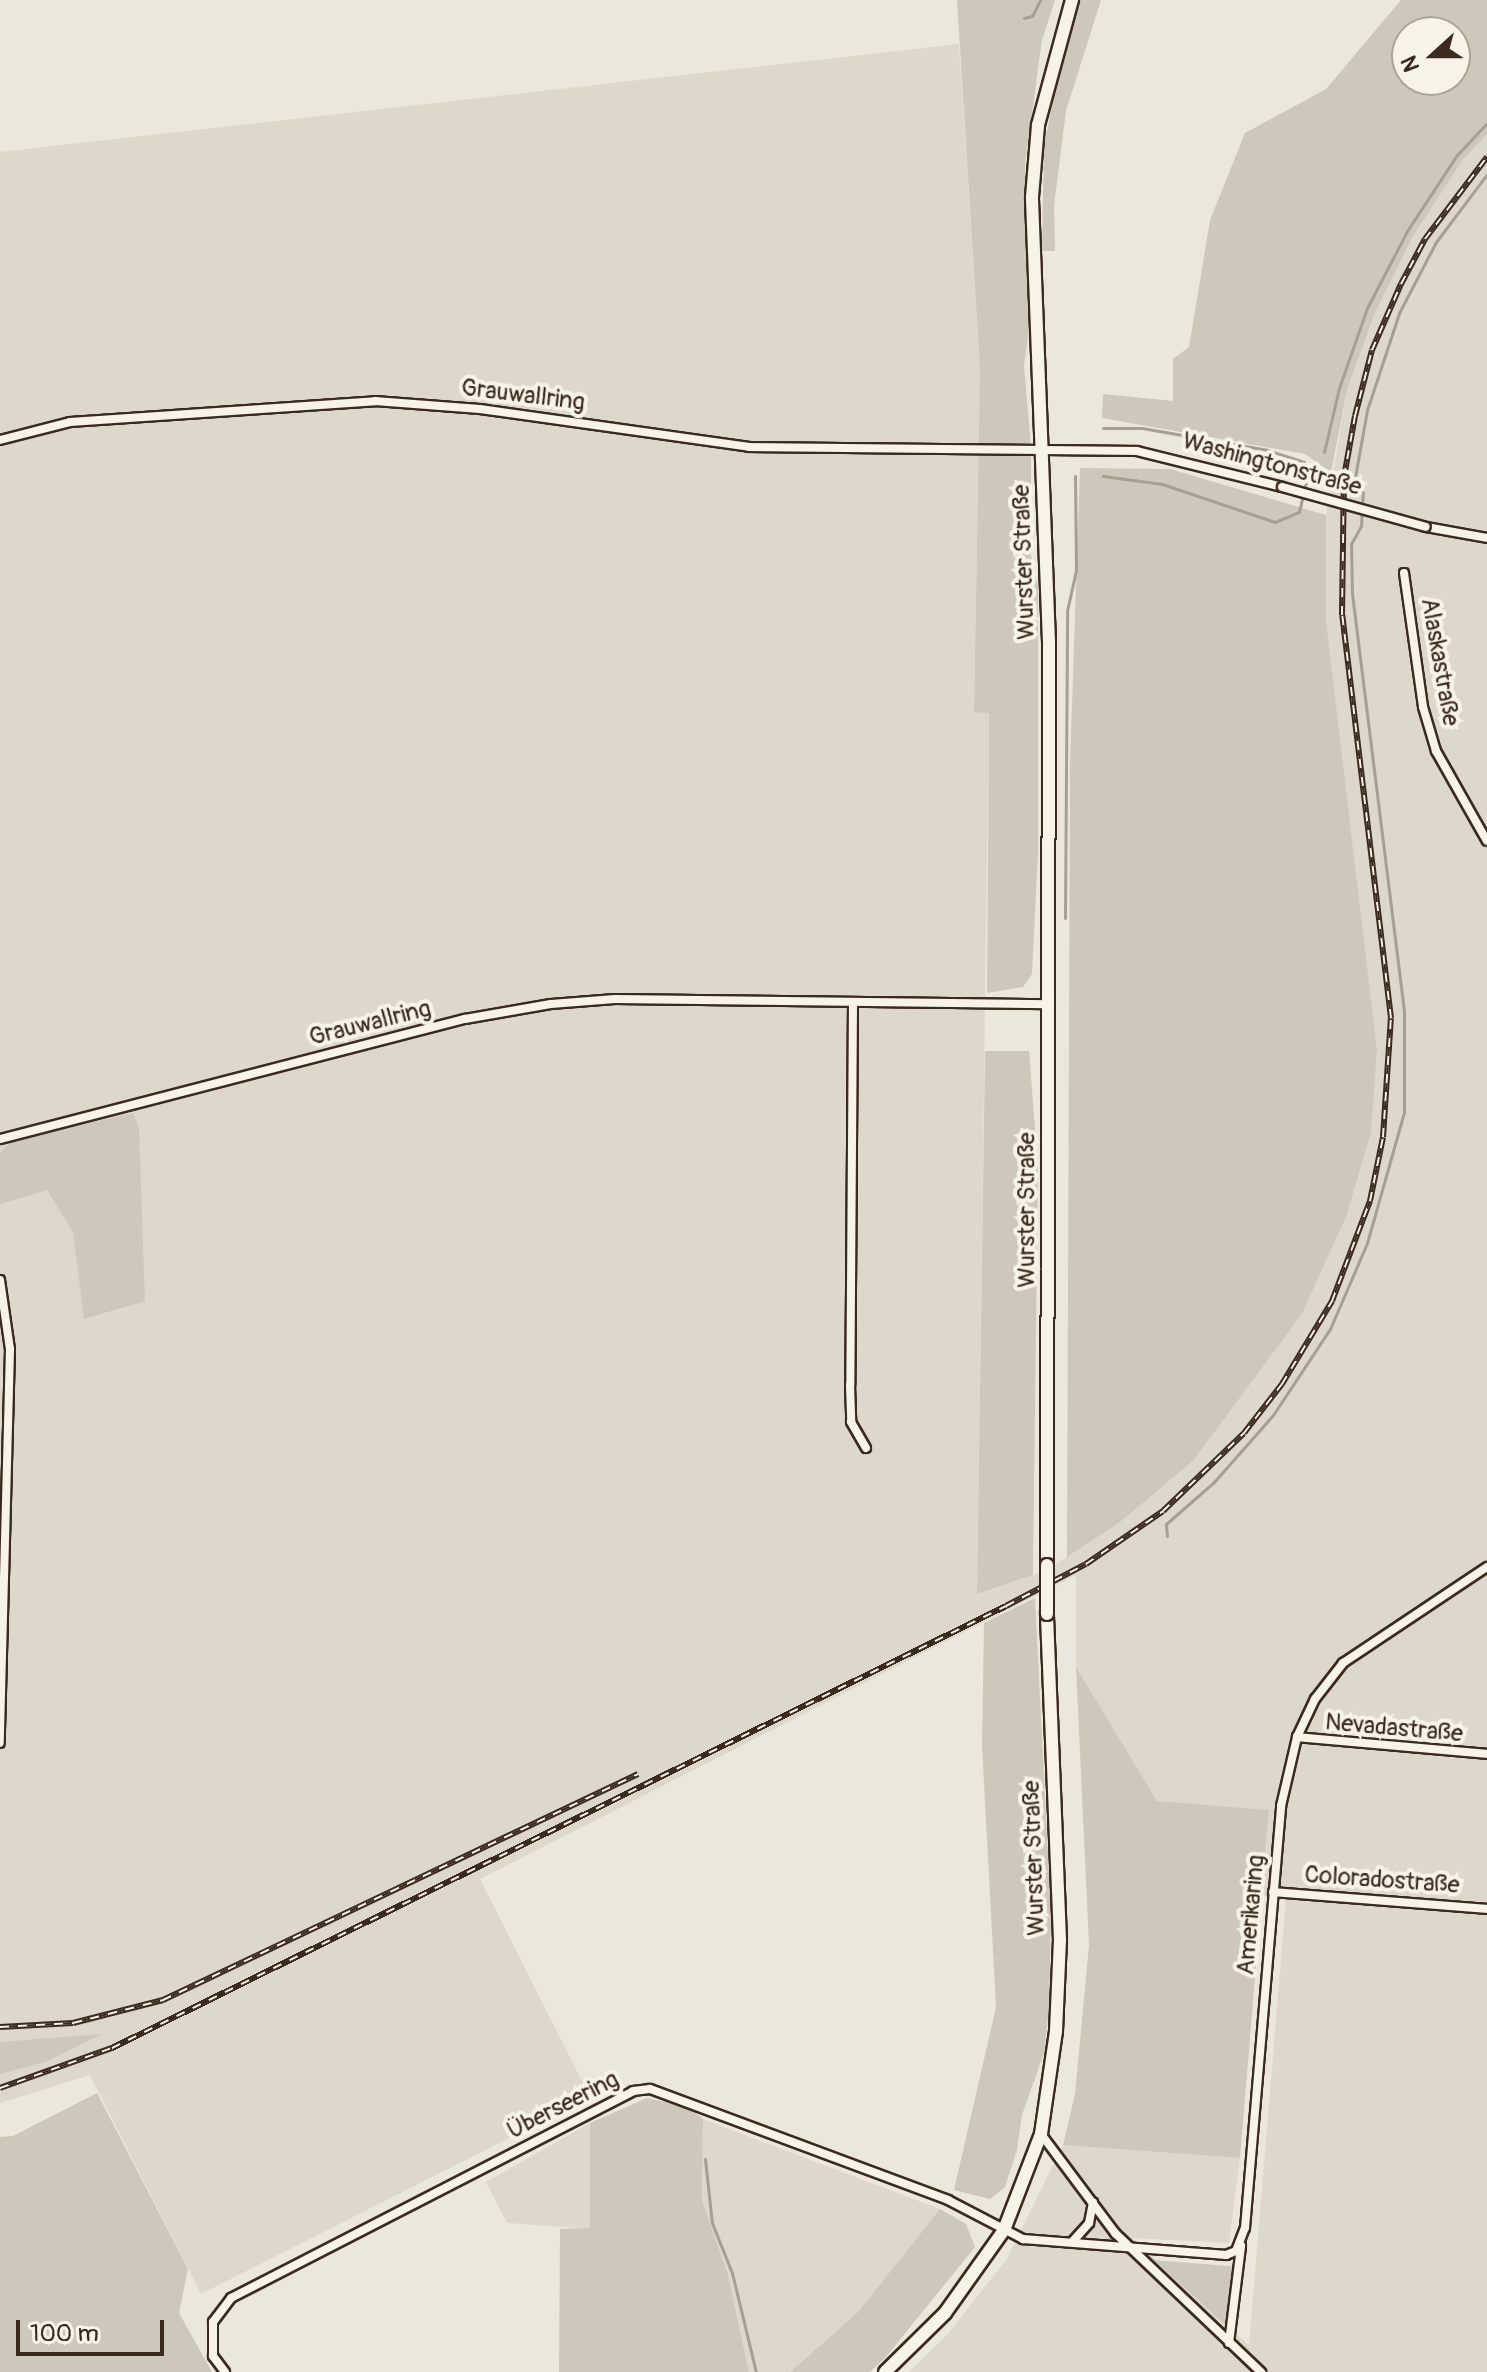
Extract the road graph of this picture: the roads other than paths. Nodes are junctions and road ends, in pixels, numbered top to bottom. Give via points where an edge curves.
1 (1072, 0) edge
2 (0, 440) edge
3 (1042, 451) junction
4 (1487, 538) edge
5 (1404, 573) dead end
6 (1487, 841) edge
7 (853, 1002) junction
8 (1049, 1004) junction
9 (0, 1139) edge
10 (0, 1280) edge
11 (866, 1448) dead end
12 (1487, 1567) edge
13 (1297, 1737) junction
14 (0, 1743) edge
15 (1487, 1754) edge
16 (1273, 1892) junction
17 (1487, 1909) edge
18 (1041, 2134) junction
19 (1093, 2201) junction
20 (1004, 2230) junction
21 (1072, 2242) junction
22 (1241, 2245) junction
23 (1132, 2248) junction
24 (1229, 2343) junction
25 (225, 2372) edge
26 (885, 2372) edge
27 (1261, 2372) edge

1 - 3 main road, Wurster Straße via 1052,66 1034,159
2 - 3 street, Grauwallring via 70,422 375,401 467,408 749,447
3 - 4 street, Washingtonstraße, bridge via 1137,451 1426,527
3 - 8 main road, Wurster Straße via 1049,642
5 - 6 street, Alaskastraße via 1423,707 1436,751
7 - 8 street, Grauwallring
7 - 9 street, Grauwallring via 615,999 506,1010
7 - 11 street via 851,1422
8 - 18 main road, Wurster Straße, bridge via 1047,1614 1060,1940 1055,2046
10 - 14 street via 10,1349
12 - 13 street, Amerikaring via 1343,1663 1315,1699
13 - 15 street, Nevadastraße
13 - 16 street, Amerikaring via 1281,1806
16 - 17 street, Coloradostraße
16 - 22 street, Amerikaring
18 - 19 street
18 - 20 main road, Wurster Straße
19 - 21 street via 1089,2223
19 - 23 street
20 - 21 street via 1023,2239
20 - 25 street, Überseering via 948,2200 675,2095 633,2091 231,2298 213,2322 213,2356
20 - 26 main road, Wurster Straße via 945,2313
21 - 23 street
22 - 23 street via 1226,2255
22 - 24 street, Amerikaring
23 - 24 street
24 - 27 street

